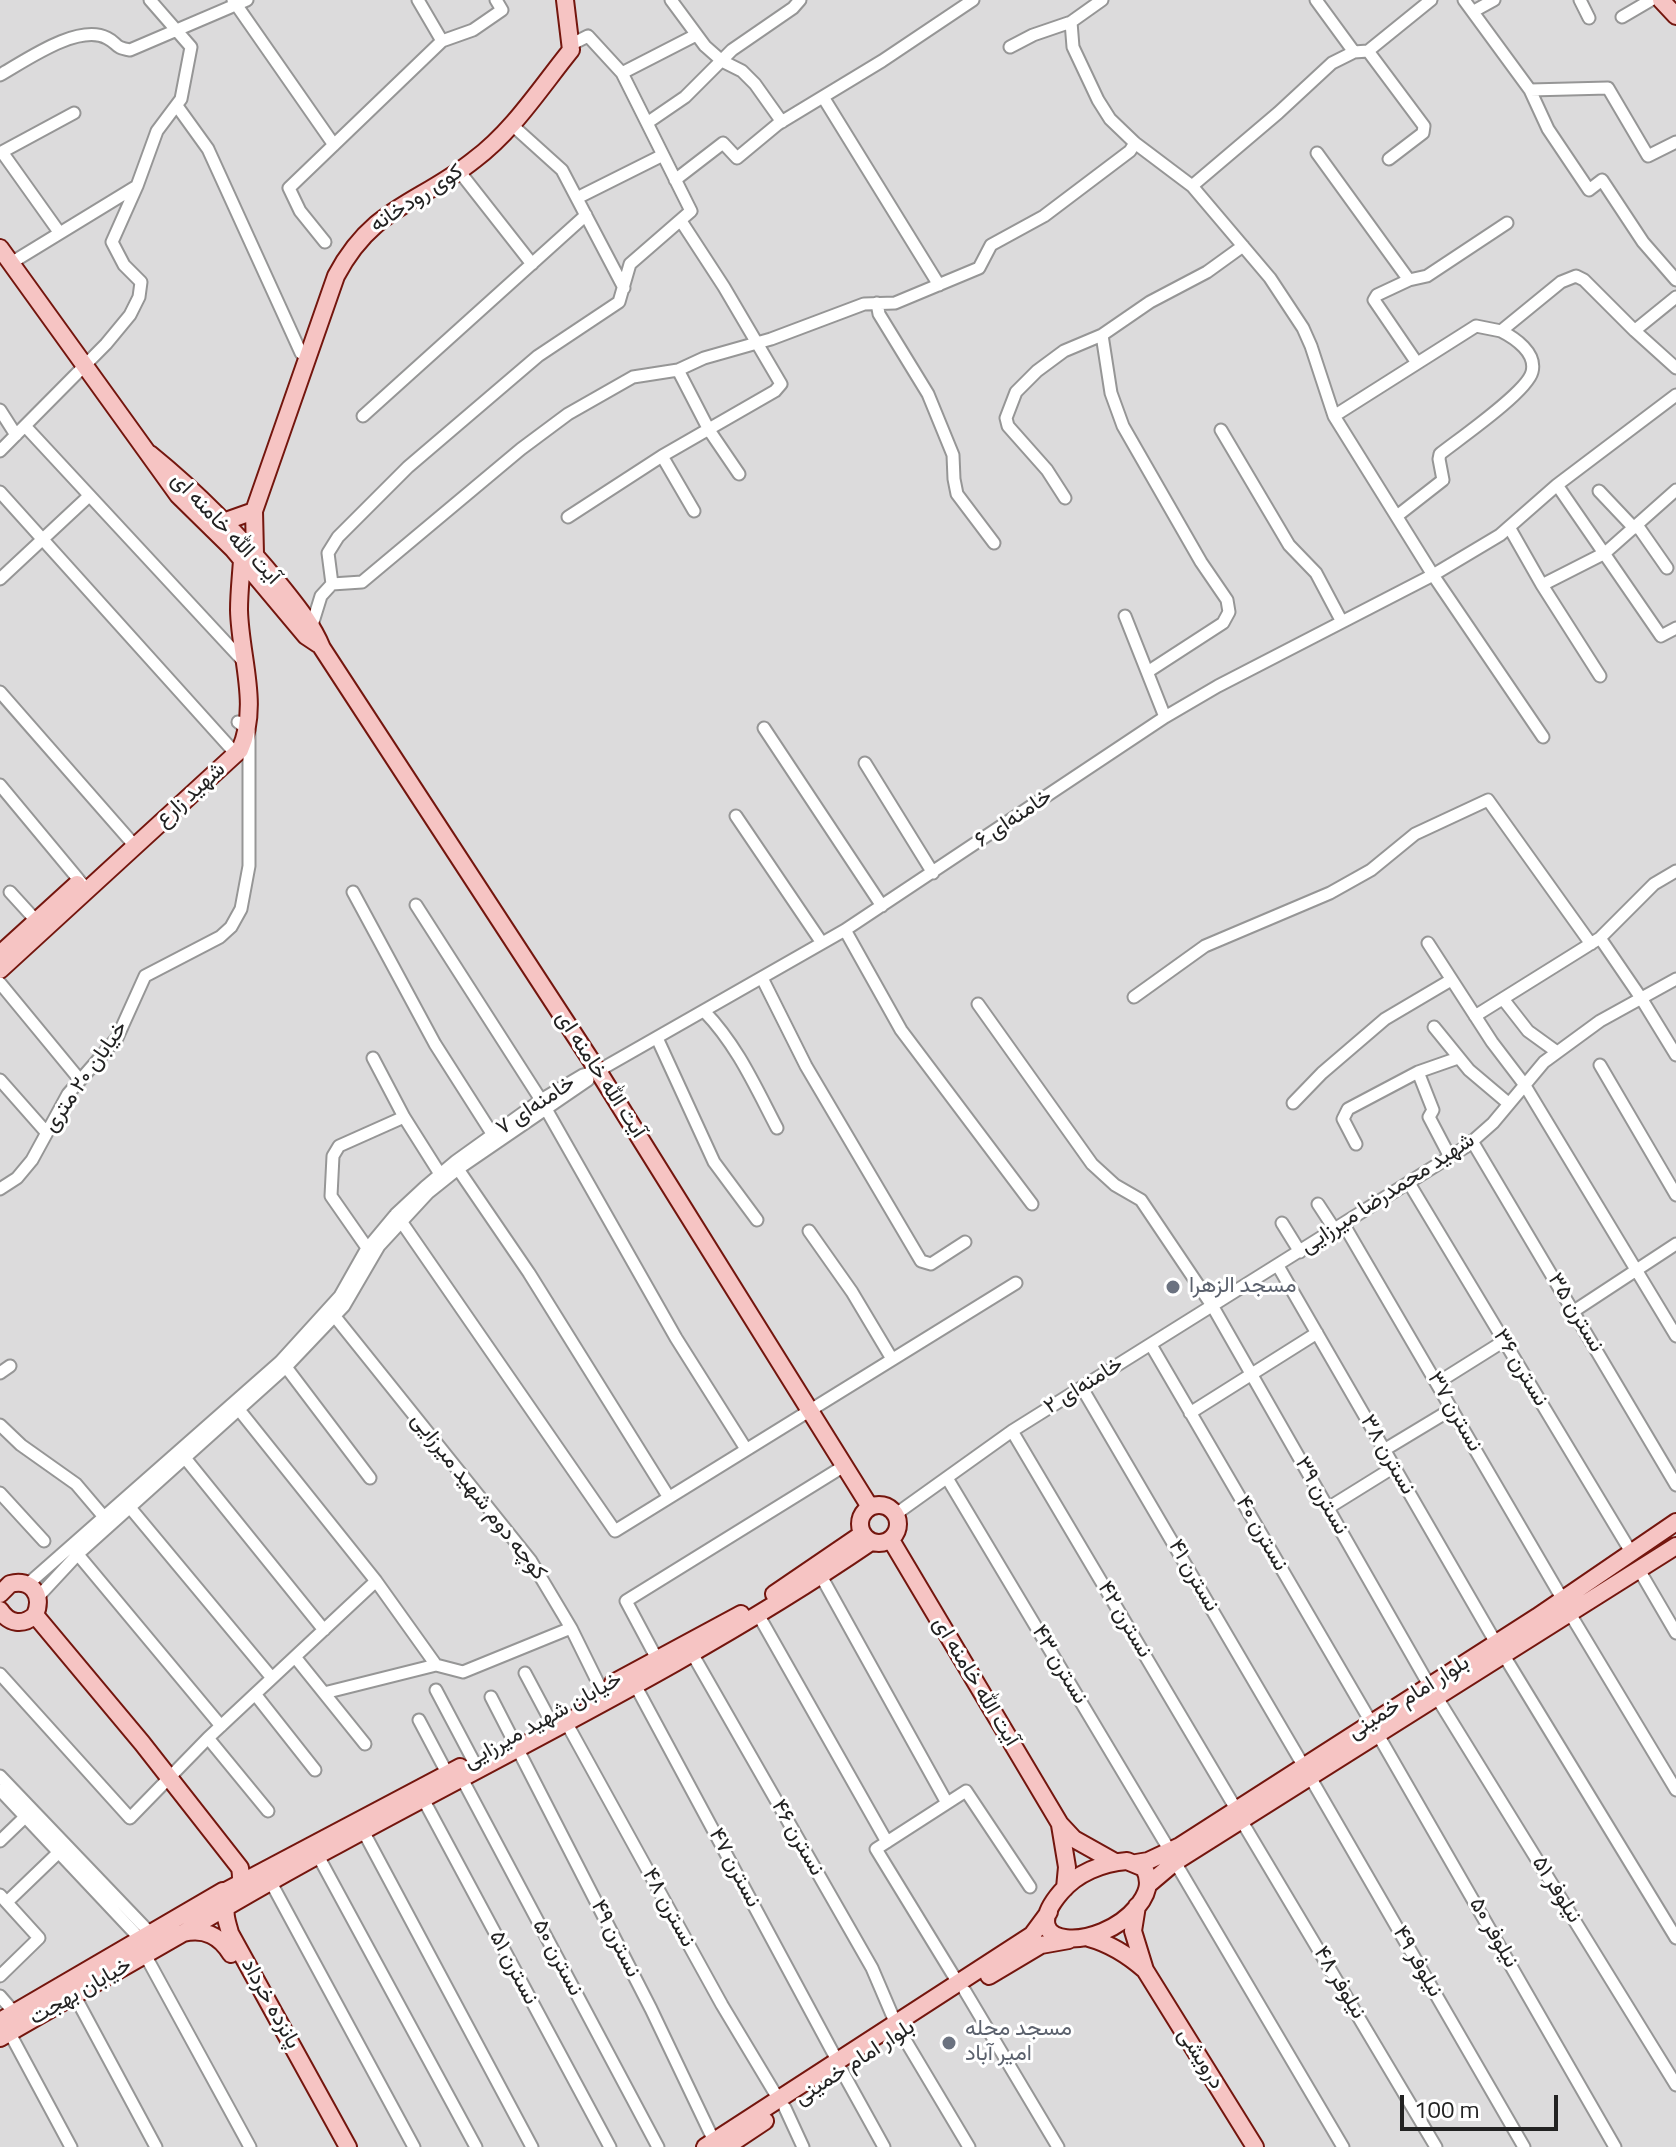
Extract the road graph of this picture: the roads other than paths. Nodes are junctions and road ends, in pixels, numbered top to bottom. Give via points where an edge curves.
1 (150, 0) edge
2 (418, 0) edge
3 (496, 0) edge
4 (565, 0) edge
5 (671, 0) edge
6 (800, 0) edge
7 (973, 0) edge
8 (1102, 0) edge
9 (1316, 0) edge
10 (1431, 0) edge
11 (1464, 0) edge
12 (1494, 0) edge
13 (1580, 0) edge
14 (1651, 0) edge
15 (1661, 0) edge
16 (238, 1) edge
17 (1474, 11) junction
18 (1676, 16) edge
19 (1622, 17) dead end
20 (1589, 18) dead end
21 (1071, 22) junction
22 (174, 29) junction
23 (696, 35) junction
24 (442, 41) junction
25 (572, 44) junction
26 (1010, 47) dead end
27 (1368, 51) junction
28 (1354, 52) junction
29 (722, 61) junction
30 (622, 73) junction
31 (0, 75) edge
32 (1530, 90) junction
33 (823, 97) junction
34 (177, 106) junction
35 (74, 113) dead end
36 (782, 122) junction
37 (647, 123) junction
38 (511, 124) junction
39 (1676, 142) edge
40 (1135, 143) junction
41 (334, 145) junction
42 (1317, 153) dead end
43 (663, 155) junction
44 (1389, 159) dead end
45 (459, 171) junction
46 (675, 180) junction
47 (137, 186) junction
48 (1192, 186) junction
49 (577, 198) junction
50 (586, 215) junction
51 (681, 221) junction
52 (1507, 223) dead end
53 (59, 232) junction
54 (325, 242) dead end
55 (1243, 246) junction
56 (0, 248) edge
57 (11, 263) junction
58 (532, 264) junction
59 (1409, 280) junction
60 (1676, 280) edge
61 (939, 285) junction
62 (625, 288) junction
63 (1676, 297) edge
64 (877, 303) junction
65 (1639, 327) dead end
66 (1501, 331) junction
67 (1102, 335) junction
68 (756, 343) junction
69 (308, 357) junction
70 (1417, 363) junction
71 (84, 366) junction
72 (1676, 368) edge
73 (678, 370) junction
74 (1676, 395) edge
75 (0, 410) edge
76 (363, 416) dead end
77 (1334, 416) junction
78 (709, 430) junction
79 (1221, 430) dead end
80 (20, 431) junction
81 (0, 451) edge
82 (150, 454) junction
83 (662, 456) junction
84 (739, 474) dead end
85 (1557, 485) junction
86 (1676, 490) edge
87 (1599, 491) dead end
88 (0, 492) edge
89 (89, 496) junction
90 (1065, 498) dead end
91 (254, 511) junction
92 (694, 511) dead end
93 (1397, 516) junction
94 (568, 517) dead end
95 (223, 522) junction
96 (1635, 526) junction
97 (1509, 527) junction
98 (43, 540) junction
99 (994, 543) dead end
100 (1605, 553) junction
101 (243, 554) junction
102 (1667, 568) dead end
103 (1433, 575) junction
104 (0, 579) edge
105 (332, 584) junction
106 (1542, 585) junction
107 (1125, 616) dead end
108 (1342, 622) junction
109 (312, 625) junction
110 (1676, 628) edge
111 (322, 648) junction
112 (240, 658) junction
113 (1149, 671) junction
114 (1600, 676) dead end
115 (0, 692) edge
116 (1165, 717) junction
117 (243, 726) junction
118 (764, 728) dead end
119 (1543, 737) dead end
120 (232, 750) junction
121 (865, 763) dead end
122 (0, 785) edge
123 (736, 816) dead end
124 (132, 842) junction
125 (1676, 871) edge
126 (933, 873) junction
127 (84, 886) junction
128 (10, 892) dead end
129 (353, 892) dead end
130 (416, 905) dead end
131 (882, 906) junction
132 (40, 925) junction
133 (845, 930) junction
134 (1596, 941) junction
135 (822, 943) junction
136 (1428, 943) dead end
137 (0, 954) edge
138 (0, 970) edge
139 (762, 978) junction
140 (1676, 979) edge
141 (1451, 980) junction
142 (0, 983) edge
143 (1134, 997) dead end
144 (1641, 998) junction
145 (1503, 999) junction
146 (978, 1004) dead end
147 (704, 1011) junction
148 (1475, 1016) junction
149 (1434, 1027) dead end
150 (657, 1038) junction
151 (1557, 1052) junction
152 (1676, 1055) edge
153 (373, 1058) dead end
154 (1458, 1058) junction
155 (1600, 1065) dead end
156 (598, 1071) junction
157 (1418, 1072) junction
158 (0, 1080) edge
159 (80, 1080) junction
160 (1524, 1084) junction
161 (1293, 1103) dead end
162 (1508, 1103) junction
163 (544, 1105) junction
164 (404, 1117) junction
165 (777, 1128) dead end
166 (46, 1132) junction
167 (493, 1135) junction
168 (1472, 1141) junction
169 (1356, 1144) dead end
170 (1450, 1157) junction
171 (458, 1169) junction
172 (440, 1174) junction
173 (1409, 1183) junction
174 (0, 1189) edge
175 (1676, 1195) edge
176 (1032, 1204) dead end
177 (1318, 1204) dead end
178 (399, 1217) junction
179 (757, 1220) dead end
180 (1282, 1223) dead end
181 (1340, 1227) junction
182 (809, 1231) dead end
183 (965, 1242) dead end
184 (1676, 1244) edge
185 (370, 1252) junction
186 (1300, 1252) junction
187 (1278, 1266) junction
188 (1636, 1270) junction
189 (1016, 1283) dead end
190 (1213, 1307) junction
191 (1574, 1311) junction
192 (332, 1313) junction
193 (1317, 1333) junction
194 (1676, 1336) edge
195 (1504, 1341) junction
196 (1151, 1345) junction
197 (892, 1359) junction
198 (286, 1367) junction
199 (1252, 1375) junction
200 (1437, 1383) junction
201 (1082, 1388) junction
202 (236, 1407) junction
203 (811, 1409) junction
204 (1452, 1409) junction
205 (1190, 1413) junction
206 (0, 1425) edge
207 (1012, 1431) junction
208 (746, 1449) junction
209 (1384, 1450) junction
210 (182, 1454) junction
211 (844, 1466) junction
212 (1394, 1467) junction
213 (370, 1478) dead end
214 (947, 1478) junction
215 (1676, 1485) edge
216 (0, 1493) edge
217 (668, 1496) junction
218 (127, 1504) junction
219 (870, 1507) junction
220 (1328, 1508) junction
221 (896, 1514) junction
222 (104, 1517) junction
223 (1676, 1522) edge
224 (867, 1538) junction
225 (891, 1540) junction
226 (44, 1541) dead end
227 (1676, 1546) edge
228 (74, 1550) junction
229 (1635, 1560) junction
230 (821, 1576) junction
231 (376, 1581) junction
232 (2, 1588) edge
233 (33, 1590) junction
234 (1566, 1606) junction
235 (759, 1616) junction
236 (2, 1617) edge
237 (31, 1618) junction
238 (571, 1628) junction
239 (324, 1630) junction
240 (1676, 1633) edge
241 (1500, 1648) junction
242 (693, 1655) junction
243 (295, 1657) junction
244 (657, 1659) junction
245 (436, 1665) junction
246 (525, 1673) dead end
247 (0, 1674) edge
248 (272, 1678) junction
249 (632, 1679) junction
250 (436, 1690) dead end
251 (1433, 1690) junction
252 (324, 1693) junction
253 (255, 1694) junction
254 (603, 1694) junction
255 (491, 1697) dead end
256 (558, 1718) junction
257 (419, 1720) dead end
258 (221, 1726) junction
259 (1374, 1727) junction
260 (208, 1738) junction
261 (515, 1743) junction
262 (365, 1744) dead end
263 (473, 1760) junction
264 (315, 1770) dead end
265 (1307, 1771) junction
266 (455, 1773) junction
267 (0, 1776) edge
268 (167, 1780) junction
269 (0, 1790) edge
270 (1676, 1790) edge
271 (420, 1794) junction
272 (947, 1803) junction
273 (268, 1811) dead end
274 (1239, 1815) junction
275 (25, 1817) junction
276 (1060, 1824) junction
277 (360, 1825) junction
278 (0, 1841) edge
279 (882, 1845) junction
280 (315, 1849) junction
281 (59, 1852) junction
282 (1173, 1857) junction
283 (1115, 1862) junction
284 (1136, 1863) junction
285 (268, 1875) junction
286 (243, 1881) junction
287 (1149, 1884) junction
288 (1030, 1887) dead end
289 (1065, 1888) junction
290 (3, 1898) edge
291 (221, 1901) junction
292 (1137, 1906) junction
293 (1049, 1912) junction
294 (186, 1913) junction
295 (209, 1925) junction
296 (230, 1933) junction
297 (1089, 1938) junction
298 (1676, 1938) edge
299 (1069, 1940) junction
300 (147, 1944) junction
301 (1145, 1970) junction
302 (0, 1976) edge
303 (962, 1987) junction
304 (70, 1988) junction
305 (0, 1996) edge
306 (8, 2025) edge
307 (898, 2028) junction
308 (840, 2066) junction
309 (1676, 2085) edge
310 (782, 2104) junction
311 (715, 2145) edge
312 (71, 2147) edge
313 (156, 2147) edge
314 (250, 2147) edge
315 (341, 2147) edge
316 (348, 2147) edge
317 (414, 2147) edge
318 (476, 2147) edge
319 (532, 2147) edge
320 (610, 2147) edge
321 (658, 2147) edge
322 (803, 2147) edge
323 (884, 2147) edge
324 (969, 2147) edge
325 (1058, 2147) edge
326 (1255, 2147) edge
327 (1343, 2147) edge
328 (1436, 2147) edge
329 (1524, 2147) edge
330 (1615, 2147) edge

1 - 22 street
2 - 24 street
3 - 24 street via 502,10 473,30
4 - 25 street
5 - 23 street
6 - 29 street
7 - 33 street
8 - 21 street
9 - 28 street
10 - 27 street
11 - 17 street
12 - 17 street
13 - 20 street
14 - 19 street
15 - 18 street
16 - 22 street
16 - 41 street
17 - 32 street
21 - 26 street
21 - 40 street via 1073,47 1098,100
22 - 31 street via 130,50 107,38 68,38
22 - 34 street via 191,47
23 - 29 street
23 - 30 street
24 - 41 street
25 - 30 street via 588,36
25 - 38 street, کوی رودخانه
27 - 28 street
27 - 44 street via 1424,126 1423,133
28 - 48 street via 1332,63
29 - 36 street via 755,84
29 - 37 street via 685,97
30 - 37 street
32 - 39 street via 1608,88 1648,156
32 - 60 street via 1548,129 1589,190 1602,180
33 - 36 street
33 - 61 street
34 - 47 street via 157,131
34 - 69 street via 208,149 301,353
35 - 53 street via 2,152
36 - 46 street via 737,158 723,143
37 - 43 street
38 - 45 street, کوی رودخانه
38 - 49 street via 562,170
40 - 48 street
40 - 61 street via 1044,216 991,245 979,268
41 - 54 street via 289,188
42 - 59 street
43 - 46 street
43 - 49 street
45 - 58 street
45 - 69 street, کوی رودخانه via 364,234 336,276
46 - 51 street via 691,211
47 - 53 street
47 - 71 street via 112,242 141,282 139,297 130,315
48 - 55 street
49 - 50 street
50 - 58 street
50 - 62 street
51 - 62 street via 630,264
51 - 68 street
52 - 59 street via 1427,276
53 - 57 street
55 - 67 street
55 - 77 street via 1303,328
56 - 57 street, آیت الله خامنه ای
57 - 71 street, آیت الله خامنه ای
58 - 76 street
59 - 70 street via 1374,300
61 - 64 street via 895,303
62 - 105 street via 619,302 538,356 408,467 338,537 328,553
63 - 65 street
64 - 68 street
64 - 99 street via 928,394 953,455 957,494
66 - 70 street via 1476,326
66 - 72 street via 1561,282 1576,276
66 - 93 street via 1529,354 1532,374 1516,394 1440,454 1443,480
67 - 90 street via 1064,351 1037,371 1016,392 1006,418
67 - 113 street via 1111,393 1123,426 1227,600 1229,612 1223,623
68 - 73 street
68 - 78 street via 781,384
69 - 91 street, کوی رودخانه
70 - 77 street
71 - 80 street
71 - 82 street, آیت الله خامنه ای
73 - 78 street
73 - 105 street via 633,377 599,395 521,449 362,582
74 - 85 street, خامنه‌ای ۶
75 - 80 street
77 - 93 street
78 - 83 street
78 - 84 street
79 - 108 street via 1289,545 1316,573
80 - 81 street
80 - 89 street
82 - 95 street, آیت الله خامنه ای
82 - 101 street, آیت الله خامنه ای via 178,495
83 - 92 street
83 - 94 street
85 - 97 street, خامنه‌ای ۶
85 - 100 street
86 - 96 street
87 - 96 street
88 - 98 street
89 - 98 street
89 - 112 street
91 - 95 street
91 - 101 street
93 - 103 street
95 - 101 street, آیت الله خامنه ای
96 - 100 street
96 - 102 street
97 - 103 street, خامنه‌ای ۶
97 - 106 street
98 - 104 street
98 - 120 street
100 - 106 street
100 - 110 street via 1661,636
101 - 109 street, آیت الله خامنه ای
101 - 111 street, آیت الله خامنه ای via 306,636
101 - 112 street
103 - 108 street, خامنه‌ای ۶
103 - 119 street
105 - 109 street via 321,596
106 - 114 street
107 - 113 street
108 - 116 street, خامنه‌ای ۶
109 - 111 street, آیت الله خامنه ای
111 - 156 street, آیت الله خامنه ای
112 - 117 street via 249,700
113 - 116 street
115 - 124 street
116 - 126 street, خامنه‌ای ۶
117 - 120 street, شهید زارع
117 - 159 street, خیابان ۲۰ متری via 249,866 241,909 220,937 145,976 117,1038
118 - 131 street
120 - 124 street, شهید زارع
121 - 126 street
122 - 127 street
123 - 135 street
124 - 127 street, شهید زارع
125 - 134 street via 1654,884
126 - 131 street, خامنه‌ای ۶
127 - 132 street, شهید زارع
128 - 132 street
129 - 167 street via 435,1044
130 - 163 street
131 - 133 street, خامنه‌ای ۶
132 - 137 street, شهید زارع
132 - 138 street, شهید زارع
133 - 135 street, خامنه‌ای ۶
133 - 176 street via 901,1030
134 - 143 street via 1488,800 1415,834 1371,870 1330,893 1205,946
134 - 144 street
134 - 145 street
135 - 139 street, خامنه‌ای ۶
136 - 141 street
139 - 147 street, خامنه‌ای ۶
139 - 183 street via 806,1066 921,1261 931,1264
140 - 144 street, شهید محمدرضا میرزایی
141 - 148 street
141 - 161 street via 1385,1019
142 - 159 street
144 - 151 street, شهید محمدرضا میرزایی
144 - 152 street
145 - 148 street
145 - 151 street via 1528,1031
146 - 190 street, نسترن ۳۹ via 1092,1164 1141,1200
147 - 150 street, خامنه‌ای ۶
147 - 165 street via 737,1051
148 - 160 street
149 - 154 street
150 - 156 street, خامنه‌ای ۶
150 - 179 street via 714,1162
151 - 160 street, شهید محمدرضا میرزایی
153 - 164 street
154 - 157 street
154 - 162 street
155 - 175 street
156 - 163 street, خامنه‌ای ۷
156 - 203 street, آیت الله خامنه ای
157 - 169 street via 1344,1113
157 - 170 street via 1433,1110 1429,1117
158 - 166 street
159 - 166 street, خیابان ۲۰ متری
160 - 162 street, شهید محمدرضا میرزایی
160 - 188 street
162 - 168 street, شهید محمدرضا میرزایی
163 - 167 street, خامنه‌ای ۷
163 - 171 street, خامنه‌ای ۷
163 - 208 street via 676,1338
164 - 172 street
164 - 185 street via 339,1146 333,1156 331,1196
166 - 174 street, خیابان ۲۰ متری via 32,1160
167 - 172 street, خامنه‌ای ۷
168 - 170 street, شهید محمدرضا میرزایی
168 - 191 street, نسترن ۳۵
170 - 173 street, شهید محمدرضا میرزایی
171 - 178 street, خامنه‌ای ۷
171 - 217 street
172 - 178 street, خامنه‌ای ۷
173 - 181 street, شهید محمدرضا میرزایی
173 - 195 street, نسترن ۳۶
177 - 181 street, نسترن ۳۷
178 - 185 street, خامنه‌ای ۷
178 - 217 street via 615,1531
180 - 186 street
181 - 186 street, شهید محمدرضا میرزایی
181 - 200 street, نسترن ۳۷
182 - 197 street
184 - 188 street
185 - 192 street, خامنه‌ای ۷ via 358,1284
186 - 187 street, شهید محمدرضا میرزایی
187 - 190 street, خامنه‌ای ۲
187 - 193 street, نسترن ۳۸
188 - 191 street
188 - 194 street
189 - 197 street
190 - 196 street, خامنه‌ای ۲
190 - 199 street, نسترن ۳۹
191 - 215 street, نسترن ۳۵
192 - 198 street, خامنه‌ای ۷
192 - 202 street, خامنه‌ای ۷
192 - 238 street, کوچه دوم شهید میرزایی via 531,1561
193 - 199 street
193 - 209 street, نسترن ۳۸
195 - 200 street
195 - 229 street, نسترن ۳۶
196 - 201 street, خامنه‌ای ۲
196 - 205 street, نسترن ۴۰
197 - 203 street
198 - 202 street, خامنه‌ای ۷
198 - 213 street
199 - 205 street
199 - 220 street, نسترن ۳۹
200 - 204 street, نسترن ۳۷
201 - 207 street, خامنه‌ای ۲
201 - 265 street, نسترن ۴۱
202 - 210 street, خامنه‌ای ۷
202 - 231 street
203 - 208 street
203 - 211 street, آیت الله خامنه ای
204 - 209 street
204 - 234 street, نسترن ۳۷
205 - 259 street, نسترن ۴۰
206 - 222 street via 76,1484
207 - 214 street, خامنه‌ای ۲
207 - 274 street, نسترن ۴۲
208 - 217 street
209 - 212 street, نسترن ۳۸
210 - 218 street, خامنه‌ای ۷
210 - 239 street
211 - 219 street, آیت الله خامنه ای
211 - 244 street via 626,1601
212 - 220 street
212 - 241 street, نسترن ۳۸
214 - 221 street, خامنه‌ای ۲
214 - 282 street, نسترن ۴۳
216 - 226 street
218 - 222 street, خامنه‌ای ۷
218 - 228 street, خامنه‌ای ۷
218 - 248 street
219 - 221 street via 887,1507
219 - 224 street via 861,1519
220 - 251 street, نسترن ۳۹
221 - 225 street via 899,1525
222 - 228 street, خامنه‌ای ۷
223 - 229 street, بلوار امام خمینی
224 - 225 street via 881,1544
224 - 230 street, خیابان شهید میرزایی
224 - 244 street, خیابان شهید میرزایی
225 - 276 street, آیت الله خامنه ای
227 - 229 street, بلوار امام خمینی
228 - 233 street, خامنه‌ای ۷
228 - 258 street
229 - 234 street, بلوار امام خمینی
229 - 240 street, نسترن ۳۶
230 - 235 street, خیابان شهید میرزایی
230 - 272 street
231 - 239 street
231 - 245 street
232 - 233 street via 19,1582
233 - 237 street via 39,1606
234 - 241 street, بلوار امام خمینی
234 - 270 street, نسترن ۳۷
235 - 242 street, خیابان شهید میرزایی
235 - 279 street
236 - 237 street via 16,1622
237 - 268 street
238 - 245 street via 463,1672
238 - 254 street, کوچه دوم شهید میرزایی
239 - 243 street
241 - 251 street, بلوار امام خمینی
241 - 298 street, نسترن ۳۸
242 - 249 street, خیابان شهید میرزایی
242 - 307 street, نسترن ۴۶ via 872,1968
243 - 248 street
243 - 252 street
244 - 249 street, خیابان شهید میرزایی
245 - 252 street
246 - 256 street, نسترن ۴۸
247 - 268 street via 130,1818
248 - 253 street
249 - 254 street, خیابان شهید میرزایی
249 - 308 street, نسترن ۴۷
250 - 263 street
251 - 259 street, بلوار امام خمینی
251 - 309 street, نیلوفر ۵۱
252 - 262 street
253 - 258 street
253 - 264 street
254 - 256 street, خیابان شهید میرزایی
255 - 261 street, نسترن ۴۹
256 - 261 street, خیابان شهید میرزایی
256 - 310 street, نسترن ۴۸
257 - 266 street, نسترن ۵۰
258 - 260 street
259 - 265 street, بلوار امام خمینی
259 - 330 street, نیلوفر ۵۰
260 - 268 street
260 - 273 street
261 - 263 street, خیابان شهید میرزایی
261 - 266 street, خیابان شهید میرزایی
261 - 311 street, نسترن ۴۹
263 - 266 street, خیابان شهید میرزایی
265 - 274 street, بلوار امام خمینی
265 - 329 street, نیلوفر ۴۹
266 - 271 street, خیابان شهید میرزایی
266 - 321 street, نسترن ۵۰
267 - 300 street
268 - 286 street via 235,1859
268 - 291 street via 232,1868 235,1877
269 - 275 street
271 - 277 street, خیابان شهید میرزایی
271 - 320 street, نسترن ۵۱
272 - 279 street
272 - 288 street via 966,1791
274 - 282 street, بلوار امام خمینی
274 - 328 street, نیلوفر ۴۸
275 - 278 street
275 - 281 street
276 - 283 street via 1074,1839
276 - 289 street
277 - 280 street, خیابان شهید میرزایی
277 - 319 street
279 - 303 street
280 - 285 street, خیابان شهید میرزایی
280 - 318 street
281 - 290 street
281 - 300 street
282 - 284 street, بلوار امام خمینی
282 - 287 street, بلوار امام خمینی
282 - 327 street, نسترن ۴۳
283 - 284 street
283 - 289 street via 1088,1871
284 - 287 street via 1144,1868
285 - 286 street, خیابان شهید میرزایی
285 - 291 street, خیابان شهید میرزایی
285 - 317 street
286 - 291 street, خیابان شهید میرزایی
287 - 292 street
289 - 293 street, بلوار امام خمینی
290 - 302 street via 39,1938
291 - 294 street
291 - 295 street
291 - 296 street, پانزده خرداد
292 - 297 street via 1120,1923
292 - 301 street via 1133,1931
293 - 299 street via 1052,1934
293 - 303 street, بلوار امام خمینی via 1032,1935
294 - 295 street
294 - 300 street
295 - 296 street
295 - 300 street
295 - 315 street, پانزده خرداد via 223,1940
296 - 316 street, پانزده خرداد
297 - 299 street, بلوار امام خمینی
297 - 301 street via 1128,1955
299 - 303 street, بلوار امام خمینی via 1041,1945
300 - 304 street, خیابان بهجت
300 - 314 street
301 - 326 street, درویشی
303 - 307 street, بلوار امام خمینی
303 - 325 street
304 - 306 street, خیابان بهجت
304 - 313 street
305 - 306 street
306 - 312 street
307 - 308 street, بلوار امام خمینی
307 - 324 street, نسترن ۴۶
308 - 310 street, بلوار امام خمینی
308 - 323 street, نسترن ۴۷
310 - 311 street, بلوار امام خمینی
310 - 322 street, نسترن ۴۸

